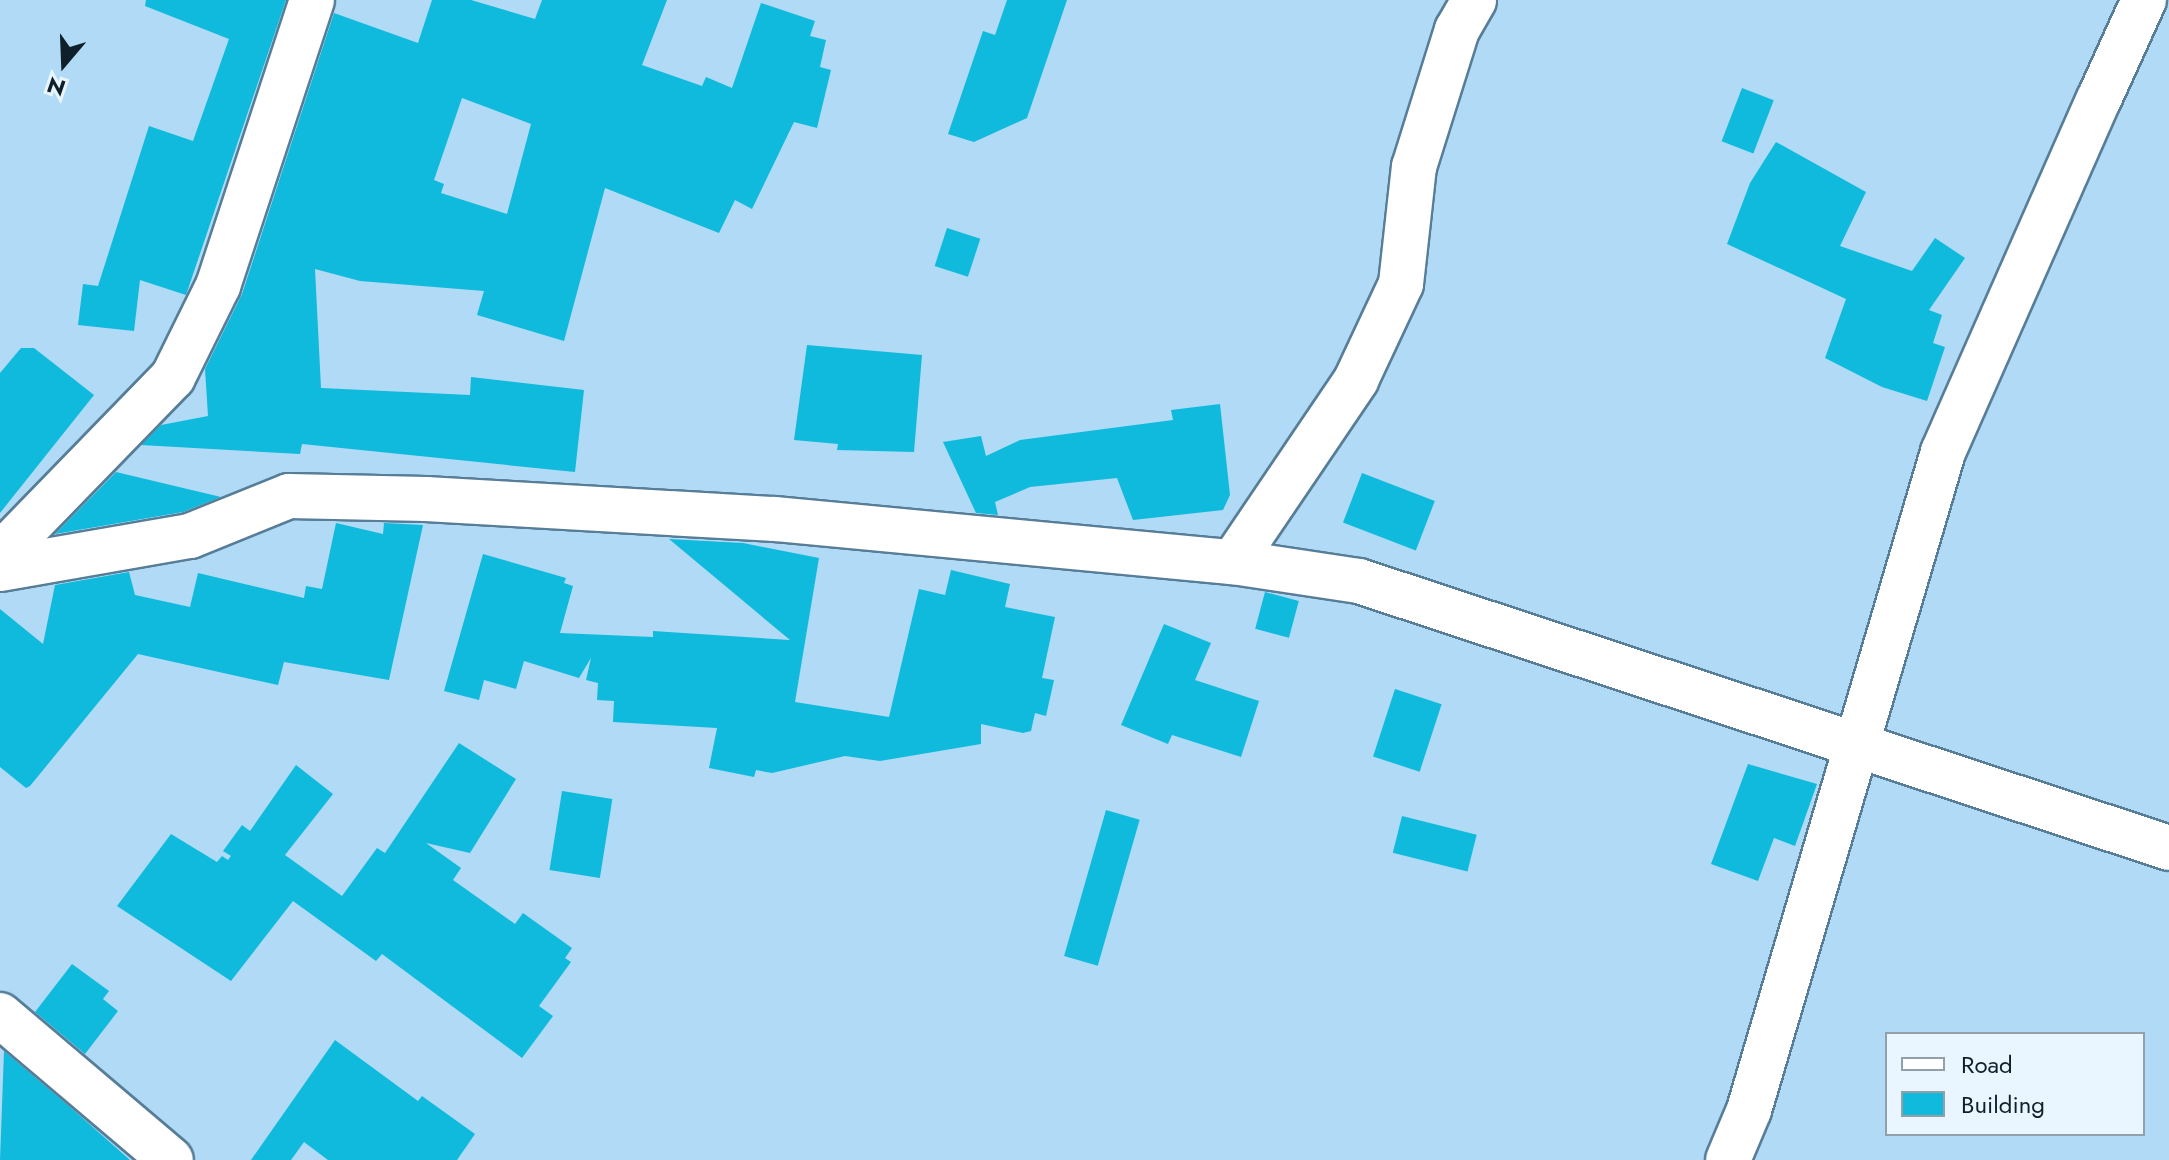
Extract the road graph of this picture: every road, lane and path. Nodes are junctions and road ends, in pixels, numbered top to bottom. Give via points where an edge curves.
1 (312, 0) edge
2 (1474, 0) edge
3 (2144, 0) edge
4 (0, 555) edge
5 (1233, 562) junction
6 (0, 569) edge
7 (1860, 744) junction
8 (2169, 848) edge
9 (0, 1015) edge
10 (171, 1160) edge
11 (1728, 1160) edge

1 - 4 street via 218,286 173,377
2 - 5 street via 1457,30 1414,167 1401,284 1356,380
3 - 7 street via 1943,452
5 - 6 street via 775,519 289,496 190,536
5 - 7 street via 1359,581
7 - 8 street
7 - 11 street via 1749,1110
9 - 10 street

